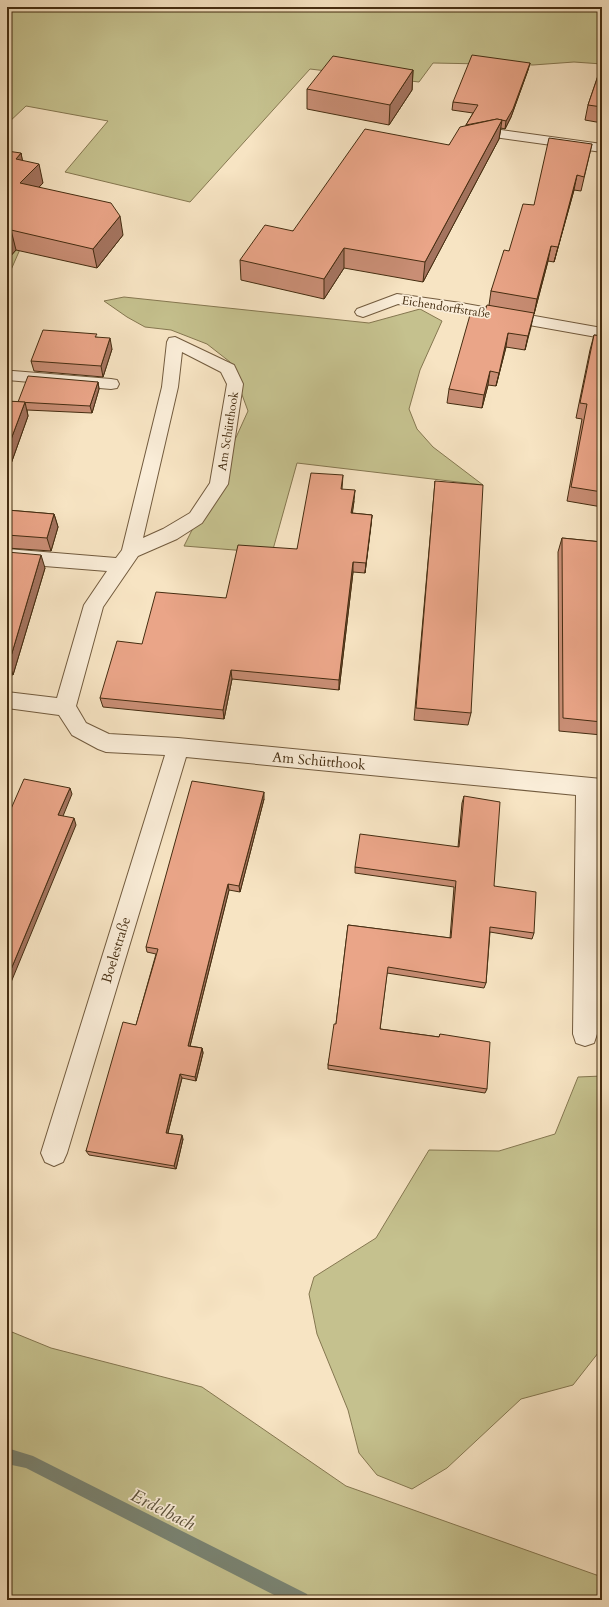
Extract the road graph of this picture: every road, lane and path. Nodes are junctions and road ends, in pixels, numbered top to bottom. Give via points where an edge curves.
1 (458, 140) edge
2 (602, 148) edge
3 (363, 312) dead end
4 (602, 333) edge
5 (9, 377) edge
6 (111, 384) dead end
7 (7, 556) edge
8 (126, 558) junction
9 (7, 700) edge
10 (65, 707) junction
11 (178, 747) junction
12 (595, 787) edge
13 (585, 1034) dead end
14 (54, 1152) dead end

1 - 2 street via 494,133
3 - 4 street, Eichendorffstraße via 396,299
5 - 6 street
7 - 8 street
8 - 8 street, Am Schütthook via 196,518 219,484 235,384 228,369 176,342 170,387
8 - 10 street, Am Schütthook via 94,605
9 - 10 street
10 - 11 street, Am Schütthook via 80,729 106,743
11 - 12 street, Am Schütthook
11 - 14 street, Boelestraße
12 - 13 street, Am Schütthook

